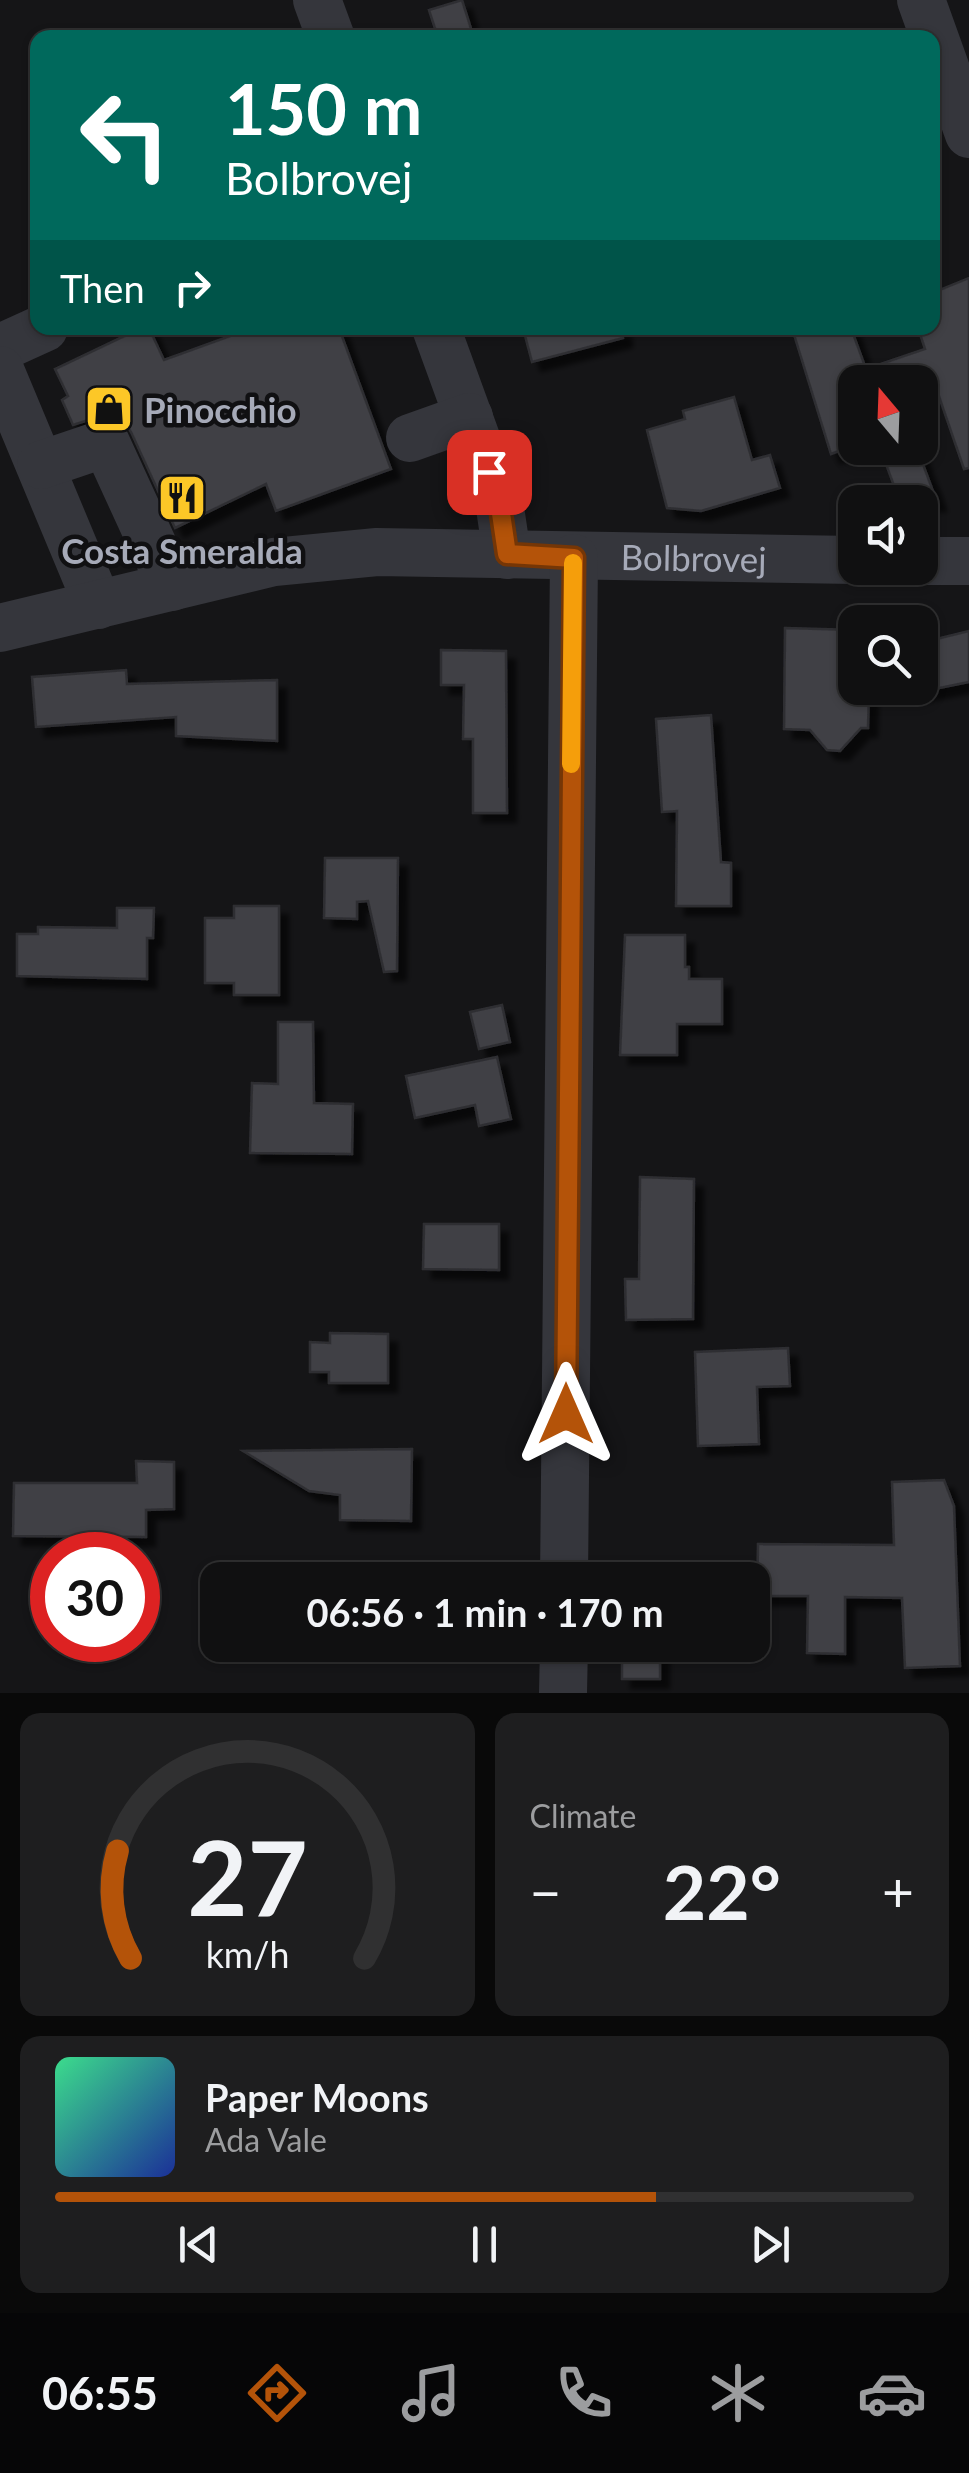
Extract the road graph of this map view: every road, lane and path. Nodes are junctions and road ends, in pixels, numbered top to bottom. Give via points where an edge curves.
1 (317, 0) edge
2 (922, 0) edge
3 (328, 30) edge
4 (933, 30) edge
5 (940, 51) edge
6 (969, 134) edge
7 (30, 334) edge
8 (439, 335) edge
9 (0, 348) edge
10 (0, 370) edge
11 (469, 416) junction
12 (410, 438) dead end
13 (41, 466) junction
14 (507, 554) junction
15 (574, 558) junction
16 (838, 560) edge
17 (938, 561) edge
18 (969, 561) edge
19 (172, 587) junction
20 (98, 605) junction
21 (0, 628) edge
22 (564, 1562) edge
23 (564, 1662) edge
24 (564, 1693) edge

1 - 3 street
2 - 4 street
5 - 6 street
7 - 9 street
8 - 11 street
10 - 13 street
11 - 12 street
11 - 14 street via 499,500
13 - 19 street via 106,443
13 - 20 street
14 - 15 street, Bolbrovej
14 - 19 street, Bolbrovej via 377,552 274,562
15 - 16 street, Bolbrovej
15 - 22 street
17 - 18 street
19 - 20 street, Bolbrovej
20 - 21 street, Bolbrovej
23 - 24 street

